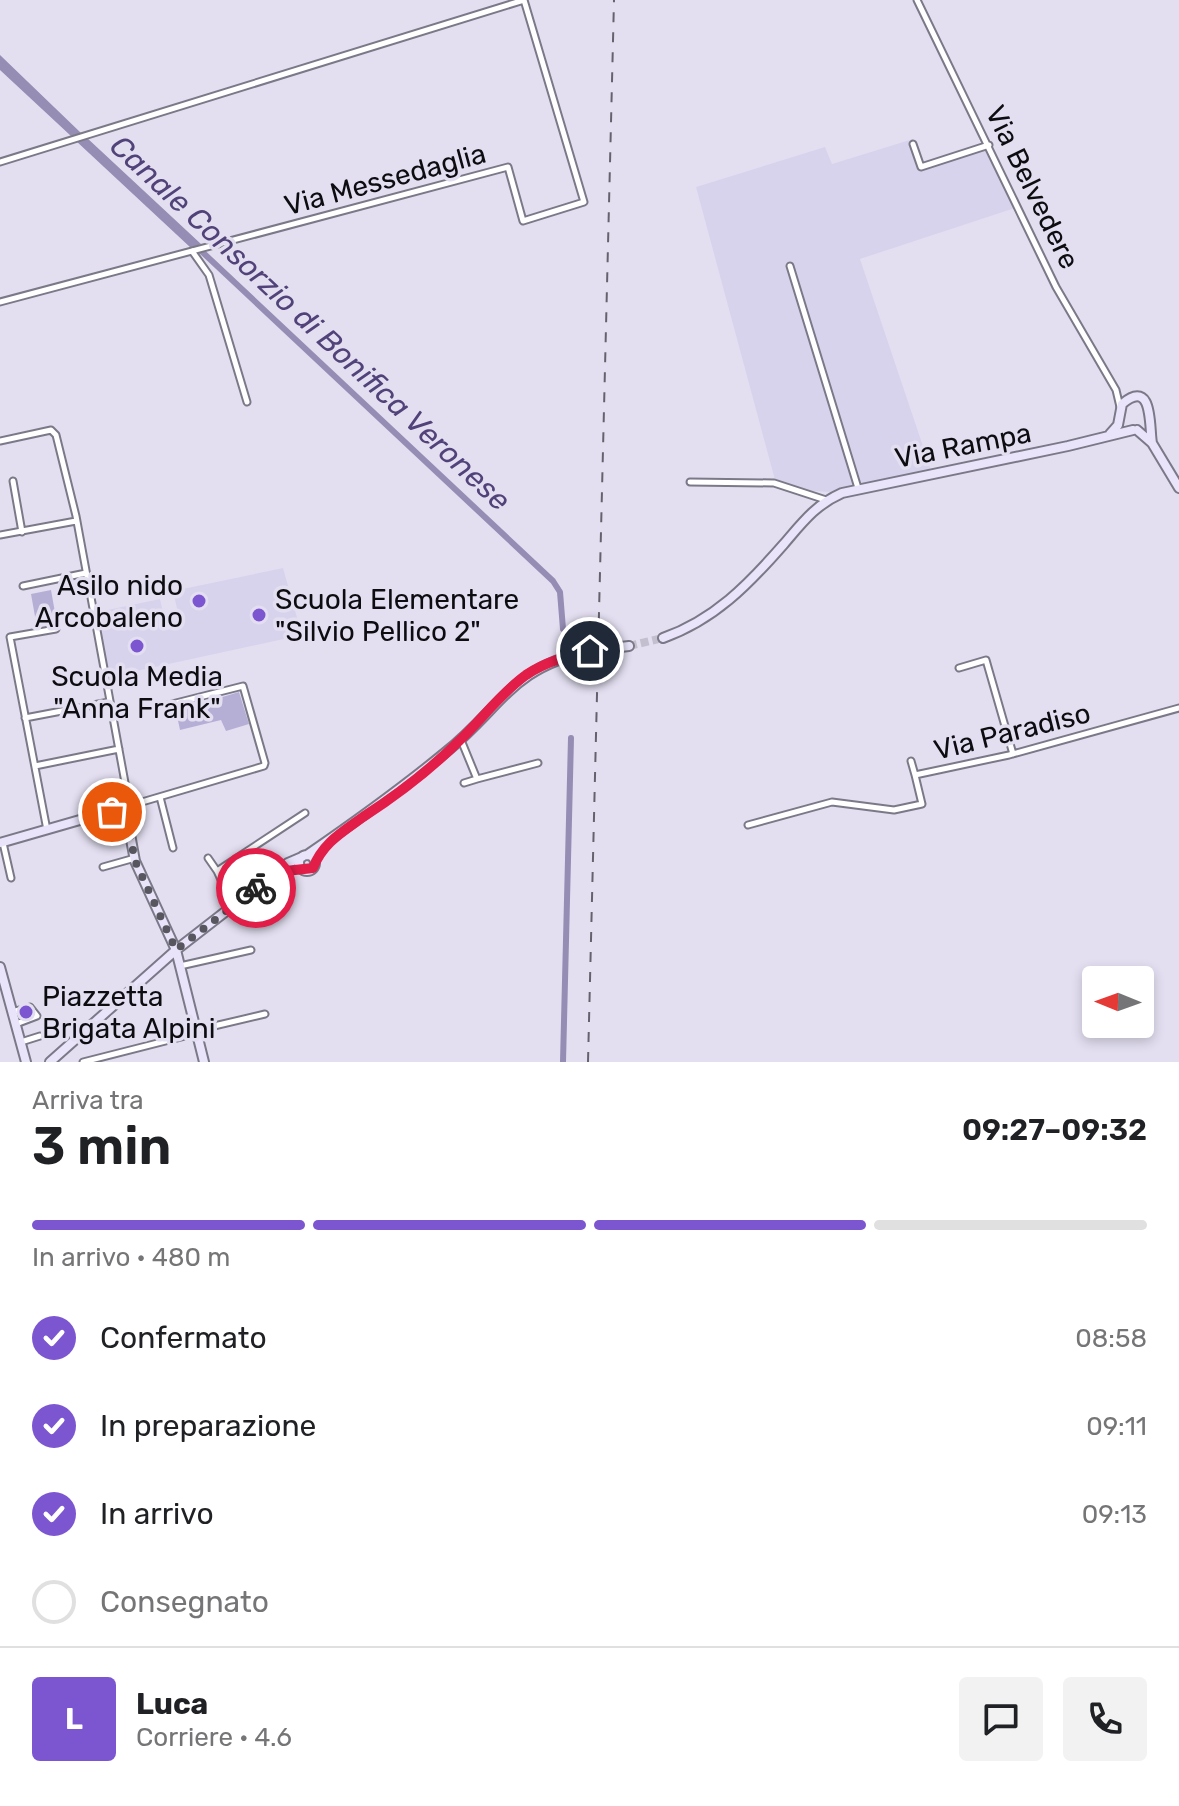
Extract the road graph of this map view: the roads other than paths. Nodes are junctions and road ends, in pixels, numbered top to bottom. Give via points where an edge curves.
1 (524, 0) edge
2 (917, 0) edge
3 (913, 144) dead end
4 (989, 145) junction
5 (0, 162) edge
6 (192, 251) junction
7 (790, 266) dead end
8 (0, 302) edge
9 (1116, 390) junction
10 (1131, 398) junction
11 (247, 402) dead end
12 (1120, 407) junction
13 (1119, 419) junction
14 (1149, 422) junction
15 (1135, 430) junction
16 (1109, 436) junction
17 (0, 441) edge
18 (1152, 443) junction
19 (13, 481) dead end
20 (690, 482) dead end
21 (858, 488) junction
22 (1179, 488) edge
23 (826, 500) junction
24 (76, 521) junction
25 (22, 532) junction
26 (0, 535) edge
27 (86, 573) junction
28 (23, 586) dead end
29 (56, 629) dead end
30 (663, 638) tunnel mouth
31 (629, 646) tunnel mouth
32 (612, 648) tunnel mouth
33 (590, 651) tunnel mouth
34 (959, 668) dead end
35 (109, 702) junction
36 (168, 705) dead end
37 (1179, 708) edge
38 (25, 718) junction
39 (461, 740) junction
40 (119, 749) junction
41 (1013, 754) junction
42 (911, 761) dead end
43 (538, 763) dead end
44 (35, 766) junction
45 (915, 775) junction
46 (477, 779) junction
47 (464, 783) dead end
48 (160, 797) junction
49 (125, 807) junction
50 (305, 813) dead end
51 (748, 825) dead end
52 (47, 831) junction
53 (1, 843) edge
54 (173, 848) dead end
55 (135, 858) junction
56 (208, 858) dead end
57 (308, 858) junction
58 (103, 867) dead end
59 (302, 869) junction
60 (217, 871) junction
61 (277, 872) junction
62 (11, 878) dead end
63 (233, 907) junction
64 (176, 950) junction
65 (251, 950) dead end
66 (180, 966) junction
67 (0, 967) edge
68 (0, 1009) edge
69 (11, 1009) junction
70 (265, 1014) dead end
71 (15, 1025) junction
72 (197, 1032) junction
73 (40, 1036) dead end
74 (21, 1042) junction
75 (26, 1062) edge
76 (50, 1062) edge
77 (83, 1062) edge
78 (204, 1062) edge

1 - 5 street
1 - 6 street, Via Messedaglia via 584,202 523,221 508,167
2 - 4 street, Via Belvedere
3 - 4 street via 921,167
4 - 9 street, Via Belvedere via 1056,287
6 - 8 street, Via Messedaglia
6 - 11 street via 209,275
7 - 21 street
9 - 10 street
9 - 12 street, Via Belvedere
10 - 12 street
10 - 14 street via 1149,406
12 - 13 street, Via Belvedere
13 - 15 street
13 - 16 street
14 - 15 street
14 - 18 street
15 - 16 street, Via Rampa
15 - 18 street
16 - 21 street, Via Rampa
17 - 24 street via 51,430 56,435
18 - 22 street
19 - 25 street
20 - 23 street via 774,483
21 - 23 street, Via Rampa
23 - 30 street, Via Rampa via 722,608
24 - 25 street
24 - 27 street
25 - 26 street
27 - 28 street
27 - 35 street
29 - 38 street via 10,637
31 - 32 street
33 - 39 street via 527,675
34 - 41 street via 986,660
35 - 38 street
35 - 40 street
36 - 48 street via 243,686 265,763 261,769
37 - 41 street, Via Paradiso
38 - 44 street
39 - 46 street
39 - 57 street
40 - 44 street
40 - 49 street
41 - 45 street, Via Paradiso
42 - 45 street
43 - 46 street
44 - 52 street
45 - 51 street, Via Paradiso via 922,804 894,810 832,802
46 - 47 street
48 - 49 street
48 - 54 street
49 - 52 street
49 - 55 street
50 - 60 street
52 - 53 street
53 - 62 street
55 - 58 street
55 - 64 street
56 - 60 street
57 - 59 street via 300,862
57 - 59 street via 313,868
57 - 61 street
59 - 61 street
60 - 63 street
61 - 63 street
63 - 64 street
64 - 66 street
64 - 76 street
65 - 66 street
66 - 72 street
67 - 69 street
68 - 69 street
69 - 71 street
69 - 71 street via 30,1007 37,1016
70 - 72 street
71 - 74 street
72 - 77 street
72 - 78 street
73 - 74 street
74 - 75 street

